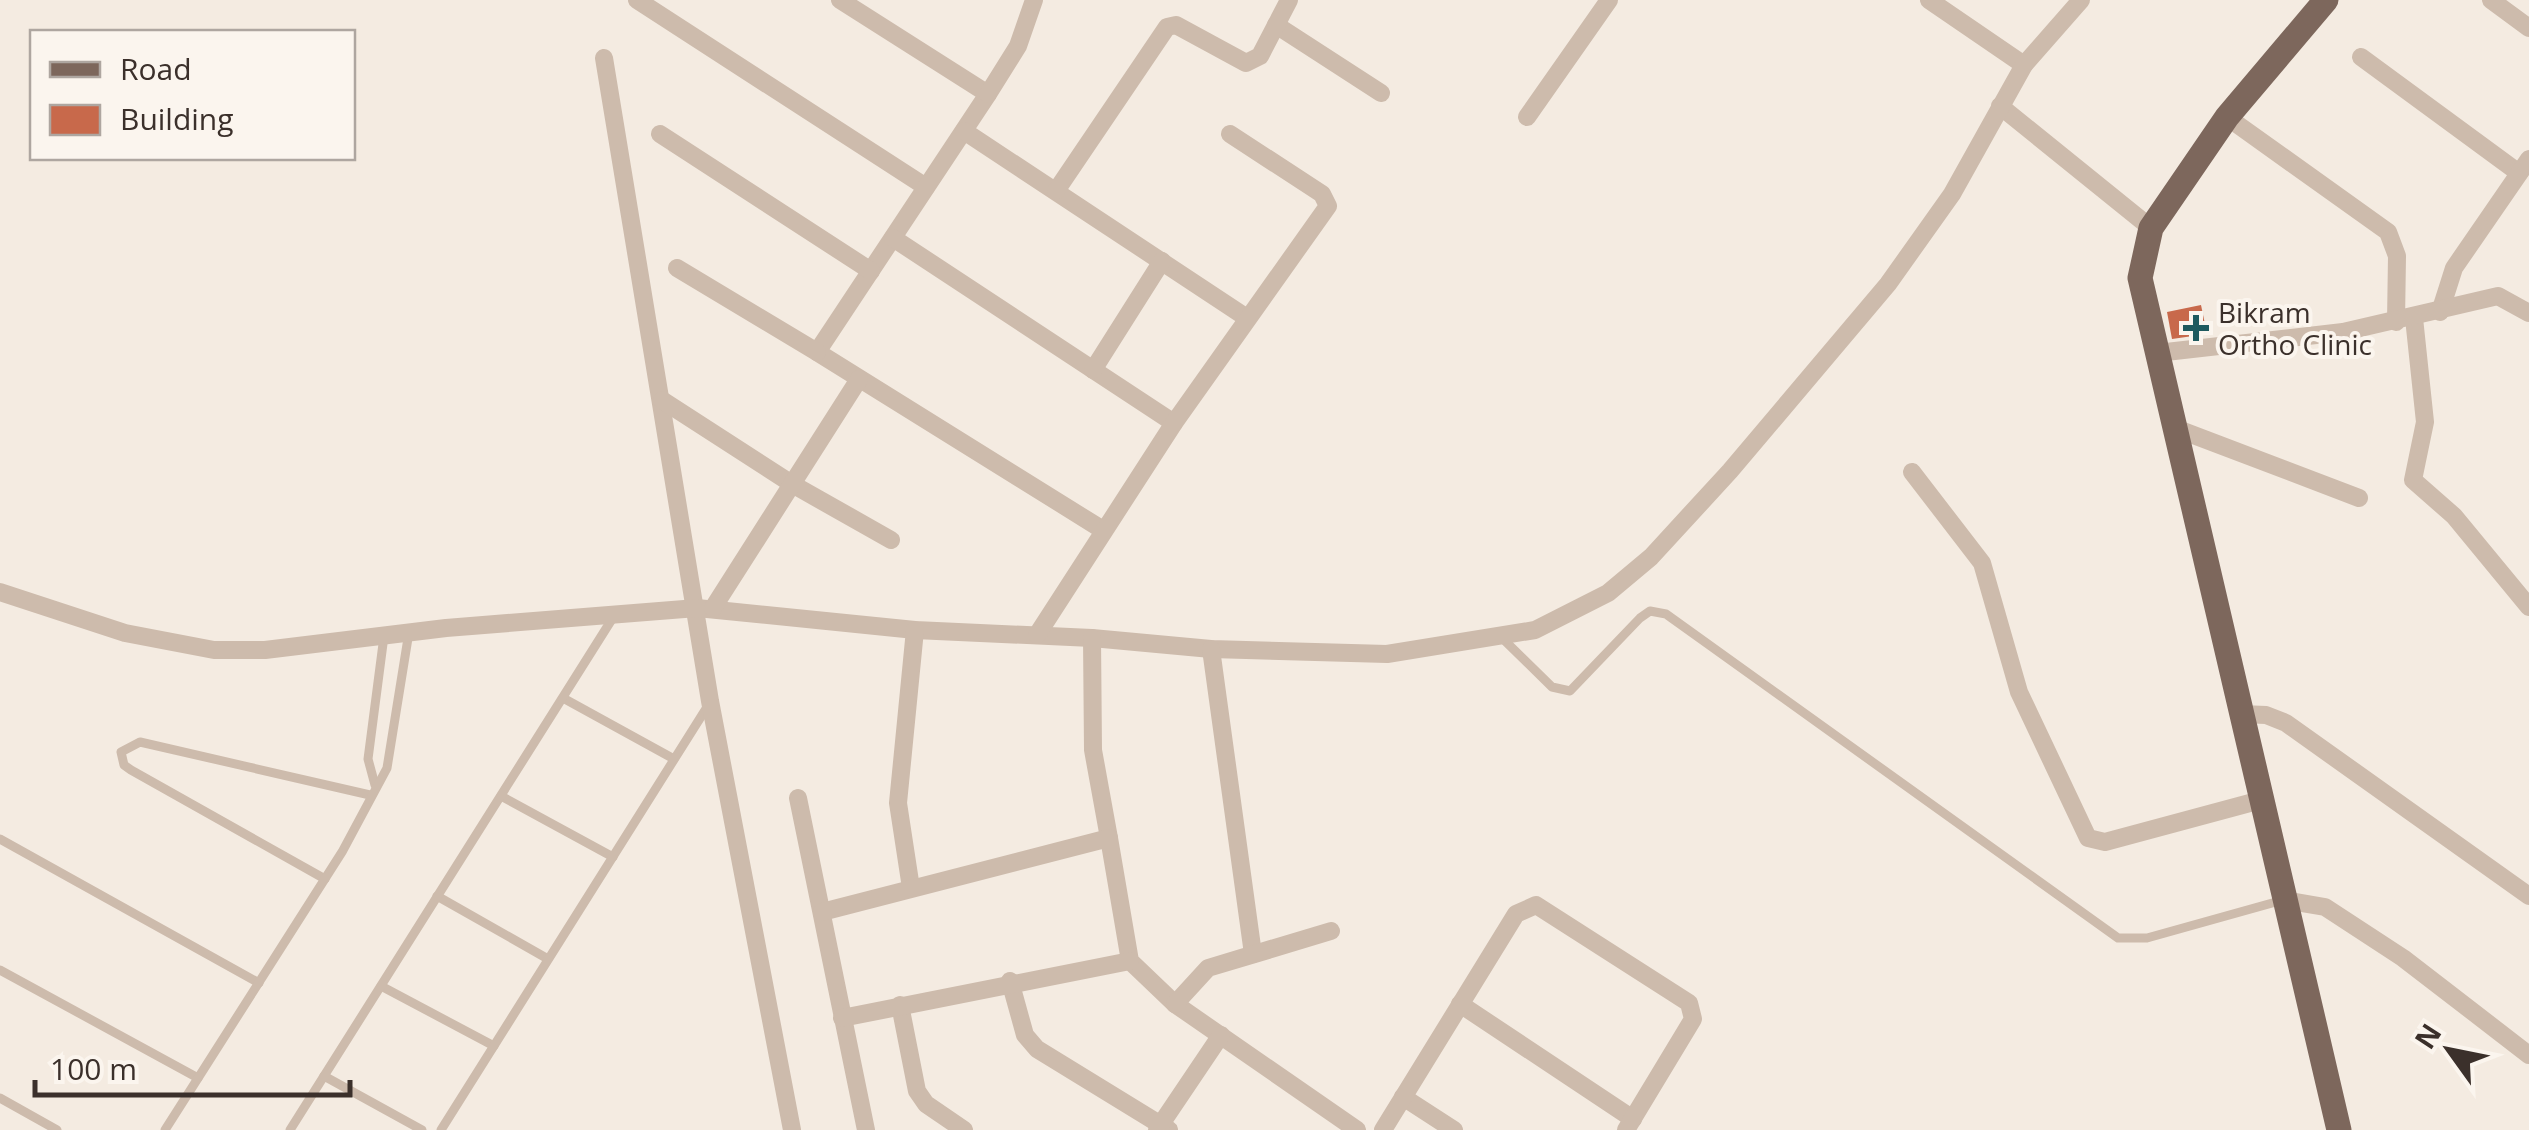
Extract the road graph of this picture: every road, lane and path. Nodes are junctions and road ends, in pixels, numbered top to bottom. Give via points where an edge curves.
1 (636, 0) edge
2 (840, 0) edge
3 (1034, 0) edge
4 (1289, 0) edge
5 (1609, 0) edge
6 (1929, 0) edge
7 (2081, 0) edge
8 (2326, 0) edge
9 (2490, 0) edge
10 (1276, 25) junction
11 (2529, 28) edge
12 (604, 58) dead end
13 (2361, 58) dead end
14 (2024, 65) junction
15 (1381, 93) dead end
16 (988, 94) junction
17 (2000, 106) junction
18 (1527, 117) dead end
19 (2227, 117) junction
20 (964, 131) junction
21 (660, 134) dead end
22 (1230, 134) dead end
23 (2524, 166) edge
24 (926, 187) junction
25 (1056, 191) junction
26 (2151, 228) junction
27 (893, 238) junction
28 (1162, 262) junction
29 (677, 268) dead end
30 (871, 271) junction
31 (2440, 312) junction
32 (2529, 313) edge
33 (1248, 318) junction
34 (2405, 320) junction
35 (817, 352) junction
36 (2157, 354) junction
37 (1093, 370) junction
38 (859, 379) junction
39 (662, 400) junction
40 (1174, 424) junction
41 (2174, 428) junction
42 (1912, 472) dead end
43 (792, 484) junction
44 (2359, 498) dead end
45 (1103, 530) junction
46 (891, 540) dead end
47 (0, 592) edge
48 (705, 608) junction
49 (2529, 608) edge
50 (616, 614) junction
51 (915, 630) junction
52 (409, 632) junction
53 (1037, 635) junction
54 (384, 636) junction
55 (1501, 637) junction
56 (1092, 638) junction
57 (1211, 649) junction
58 (563, 698) junction
59 (710, 702) junction
60 (2241, 714) junction
61 (674, 759) junction
62 (372, 790) junction
63 (501, 796) junction
64 (798, 798) dead end
65 (2261, 800) junction
66 (1110, 838) junction
67 (0, 839) edge
68 (613, 857) junction
69 (326, 879) junction
70 (912, 888) junction
71 (437, 896) junction
72 (2529, 896) edge
73 (2284, 900) junction
74 (822, 912) junction
75 (1330, 930) dead end
76 (1254, 954) junction
77 (548, 959) junction
78 (1130, 961) junction
79 (0, 970) edge
80 (1010, 981) junction
81 (258, 984) junction
82 (381, 986) junction
83 (1175, 1004) junction
84 (1460, 1004) junction
85 (900, 1005) junction
86 (842, 1018) junction
87 (1221, 1036) junction
88 (494, 1046) junction
89 (2529, 1055) edge
90 (324, 1076) junction
91 (198, 1078) junction
92 (1404, 1097) junction
93 (0, 1098) edge
94 (1630, 1124) edge
95 (1163, 1128) edge
96 (58, 1130) edge
97 (165, 1130) edge
98 (290, 1130) edge
99 (422, 1130) edge
100 (441, 1130) edge
101 (792, 1130) edge
102 (866, 1130) edge
103 (964, 1130) edge
104 (1357, 1130) edge
105 (1383, 1130) edge
106 (1454, 1130) edge
107 (2339, 1130) edge

1 - 24 street
2 - 16 street
3 - 16 street via 1018,46
4 - 10 street
5 - 18 street
6 - 14 street
7 - 14 street
8 - 19 main road
9 - 11 street
10 - 15 street
10 - 25 street via 1260,56 1246,63 1176,25 1167,27
12 - 39 street
13 - 23 street
14 - 17 street
16 - 20 street
17 - 26 street
17 - 55 street via 1952,194 1888,284 1651,557 1579,612
19 - 26 main road
19 - 34 street via 2388,232
20 - 24 street
20 - 25 street
21 - 30 street
22 - 33 street via 1322,194 1328,206
23 - 31 street via 2454,268
24 - 27 street
25 - 28 street
26 - 36 main road via 2140,278
27 - 30 street
27 - 37 street
28 - 33 street
28 - 37 street
29 - 35 street
30 - 35 street
31 - 32 street via 2498,296
31 - 34 street
33 - 40 street
34 - 36 street
34 - 49 street via 2425,422 2412,480 2454,516
35 - 38 street
36 - 41 main road
37 - 40 street
38 - 43 street
38 - 45 street
39 - 43 street
39 - 48 street
40 - 45 street
41 - 44 street
41 - 60 main road
42 - 65 street via 1982,564 2020,692 2088,838 2105,842
43 - 46 street
43 - 48 street
45 - 53 street
47 - 54 street via 125,633 214,650
48 - 50 street
48 - 51 street
48 - 59 street
50 - 52 street
50 - 58 lane
51 - 53 street
51 - 70 street via 898,803
52 - 54 street
52 - 62 lane via 392,749
53 - 56 street
54 - 62 lane via 368,759
55 - 57 street via 1388,654
55 - 73 lane via 1552,687 1570,691 1640,618 1650,611 1666,614 2118,938 2147,938
56 - 57 street
56 - 66 street via 1093,750
57 - 76 street
58 - 61 lane
58 - 63 lane
59 - 61 lane
59 - 101 street
60 - 65 main road
60 - 72 street via 2286,723
61 - 68 lane
62 - 69 lane
62 - 69 lane via 140,742 122,752 131,770
63 - 68 lane
63 - 71 lane
64 - 74 street
65 - 73 main road
66 - 70 street
66 - 78 street
67 - 81 lane
68 - 77 lane
69 - 81 lane
70 - 74 street
71 - 77 lane
71 - 82 lane
73 - 89 street via 2325,907
73 - 107 main road
74 - 86 street
75 - 76 street
76 - 83 street via 1208,968
77 - 88 lane
78 - 80 street
78 - 83 street
79 - 91 lane
80 - 85 street
80 - 95 street via 1030,1042
81 - 91 lane
82 - 88 lane
82 - 90 lane
83 - 87 street
84 - 92 street
84 - 94 street
84 - 94 street via 1516,914 1536,905 1690,1003 1692,1019
85 - 86 street
85 - 103 street via 916,1091
86 - 102 street
87 - 95 street
87 - 104 street
88 - 100 lane
90 - 98 lane
90 - 99 lane
91 - 97 lane
92 - 105 street
92 - 106 street
93 - 96 lane

